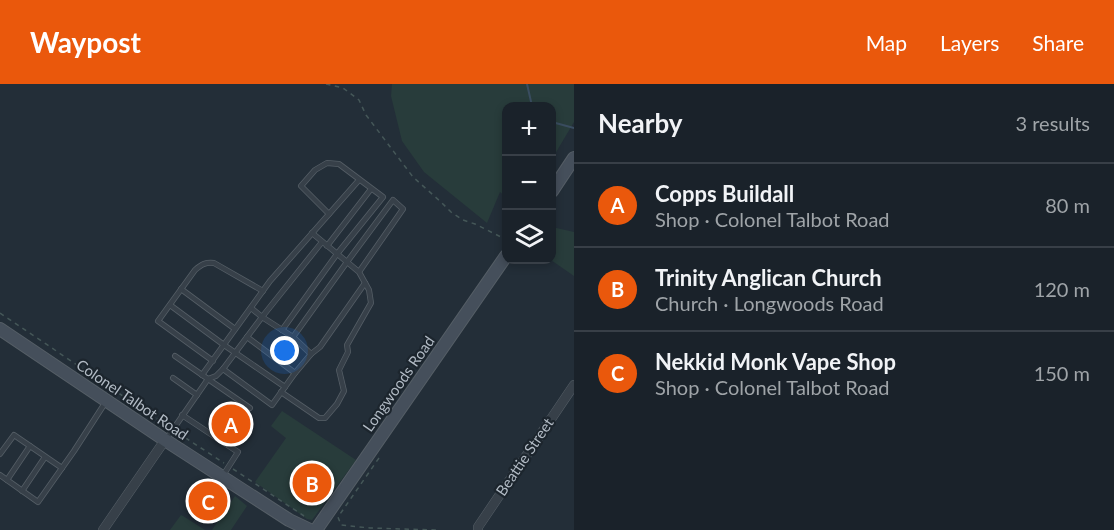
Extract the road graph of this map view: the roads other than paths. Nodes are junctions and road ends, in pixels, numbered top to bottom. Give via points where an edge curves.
1 (574, 158) edge
2 (359, 180) junction
3 (556, 185) edge
4 (371, 189) junction
5 (329, 214) junction
6 (312, 233) junction
7 (322, 242) junction
8 (327, 246) junction
9 (337, 254) junction
10 (347, 262) junction
11 (502, 263) edge
12 (359, 272) junction
13 (365, 283) junction
14 (181, 289) junction
15 (263, 291) junction
16 (170, 305) junction
17 (250, 308) junction
18 (262, 317) junction
19 (0, 329) edge
20 (235, 329) junction
21 (282, 330) junction
22 (247, 337) junction
23 (293, 337) junction
24 (224, 345) junction
25 (235, 353) junction
26 (311, 354) junction
27 (175, 356) dead end
28 (213, 361) junction
29 (223, 369) junction
30 (295, 373) junction
31 (202, 375) junction
32 (173, 378) dead end
33 (208, 379) junction
34 (574, 385) edge
35 (285, 387) junction
36 (281, 392) junction
37 (197, 395) junction
38 (106, 400) junction
39 (250, 408) dead end
40 (182, 415) junction
41 (165, 440) junction
42 (30, 446) junction
43 (0, 454) edge
44 (45, 457) junction
45 (62, 468) junction
46 (225, 472) junction
47 (0, 475) edge
48 (7, 480) junction
49 (22, 490) junction
50 (103, 530) edge
51 (310, 530) edge
52 (316, 530) edge
53 (478, 530) edge

1 - 3 main road
2 - 4 lane
2 - 5 lane
2 - 5 lane via 339,164 327,163 315,170 301,186
4 - 8 lane
4 - 9 lane via 382,197
5 - 6 lane
6 - 7 lane
6 - 15 lane
7 - 8 lane
7 - 18 lane
8 - 9 lane
9 - 10 lane
9 - 21 lane
10 - 12 lane
10 - 12 lane via 393,200 403,209
10 - 23 lane
11 - 52 main road, Longwoods Road
12 - 13 lane
13 - 26 lane
13 - 36 lane via 371,303 347,345 348,352 339,370 344,391 337,404 325,418 319,418
14 - 15 lane via 202,264 214,262
14 - 16 lane
14 - 20 lane
15 - 17 lane
16 - 24 lane
16 - 28 lane via 158,321
17 - 18 lane
17 - 20 lane
18 - 21 lane
18 - 22 lane
19 - 38 main road, Colonel Talbot Road
20 - 24 lane
21 - 23 lane
22 - 25 lane
22 - 30 lane
23 - 26 lane
24 - 25 lane
24 - 28 lane
25 - 29 lane
25 - 35 lane
26 - 30 lane
27 - 31 lane
28 - 31 lane
29 - 33 lane
29 - 36 lane via 272,405
30 - 35 lane
31 - 33 lane
32 - 37 lane
33 - 37 lane
33 - 39 lane
34 - 53 street, Beattie Street
35 - 36 lane
37 - 40 lane
38 - 41 main road, Colonel Talbot Road
38 - 45 lane
40 - 41 lane
40 - 46 lane via 238,452
41 - 46 main road, Colonel Talbot Road
41 - 50 street
42 - 43 lane via 14,435
42 - 44 lane
42 - 48 lane
44 - 45 lane
44 - 49 lane
45 - 49 lane via 38,502
46 - 51 main road, Colonel Talbot Road via 289,520
47 - 48 lane
48 - 49 lane

